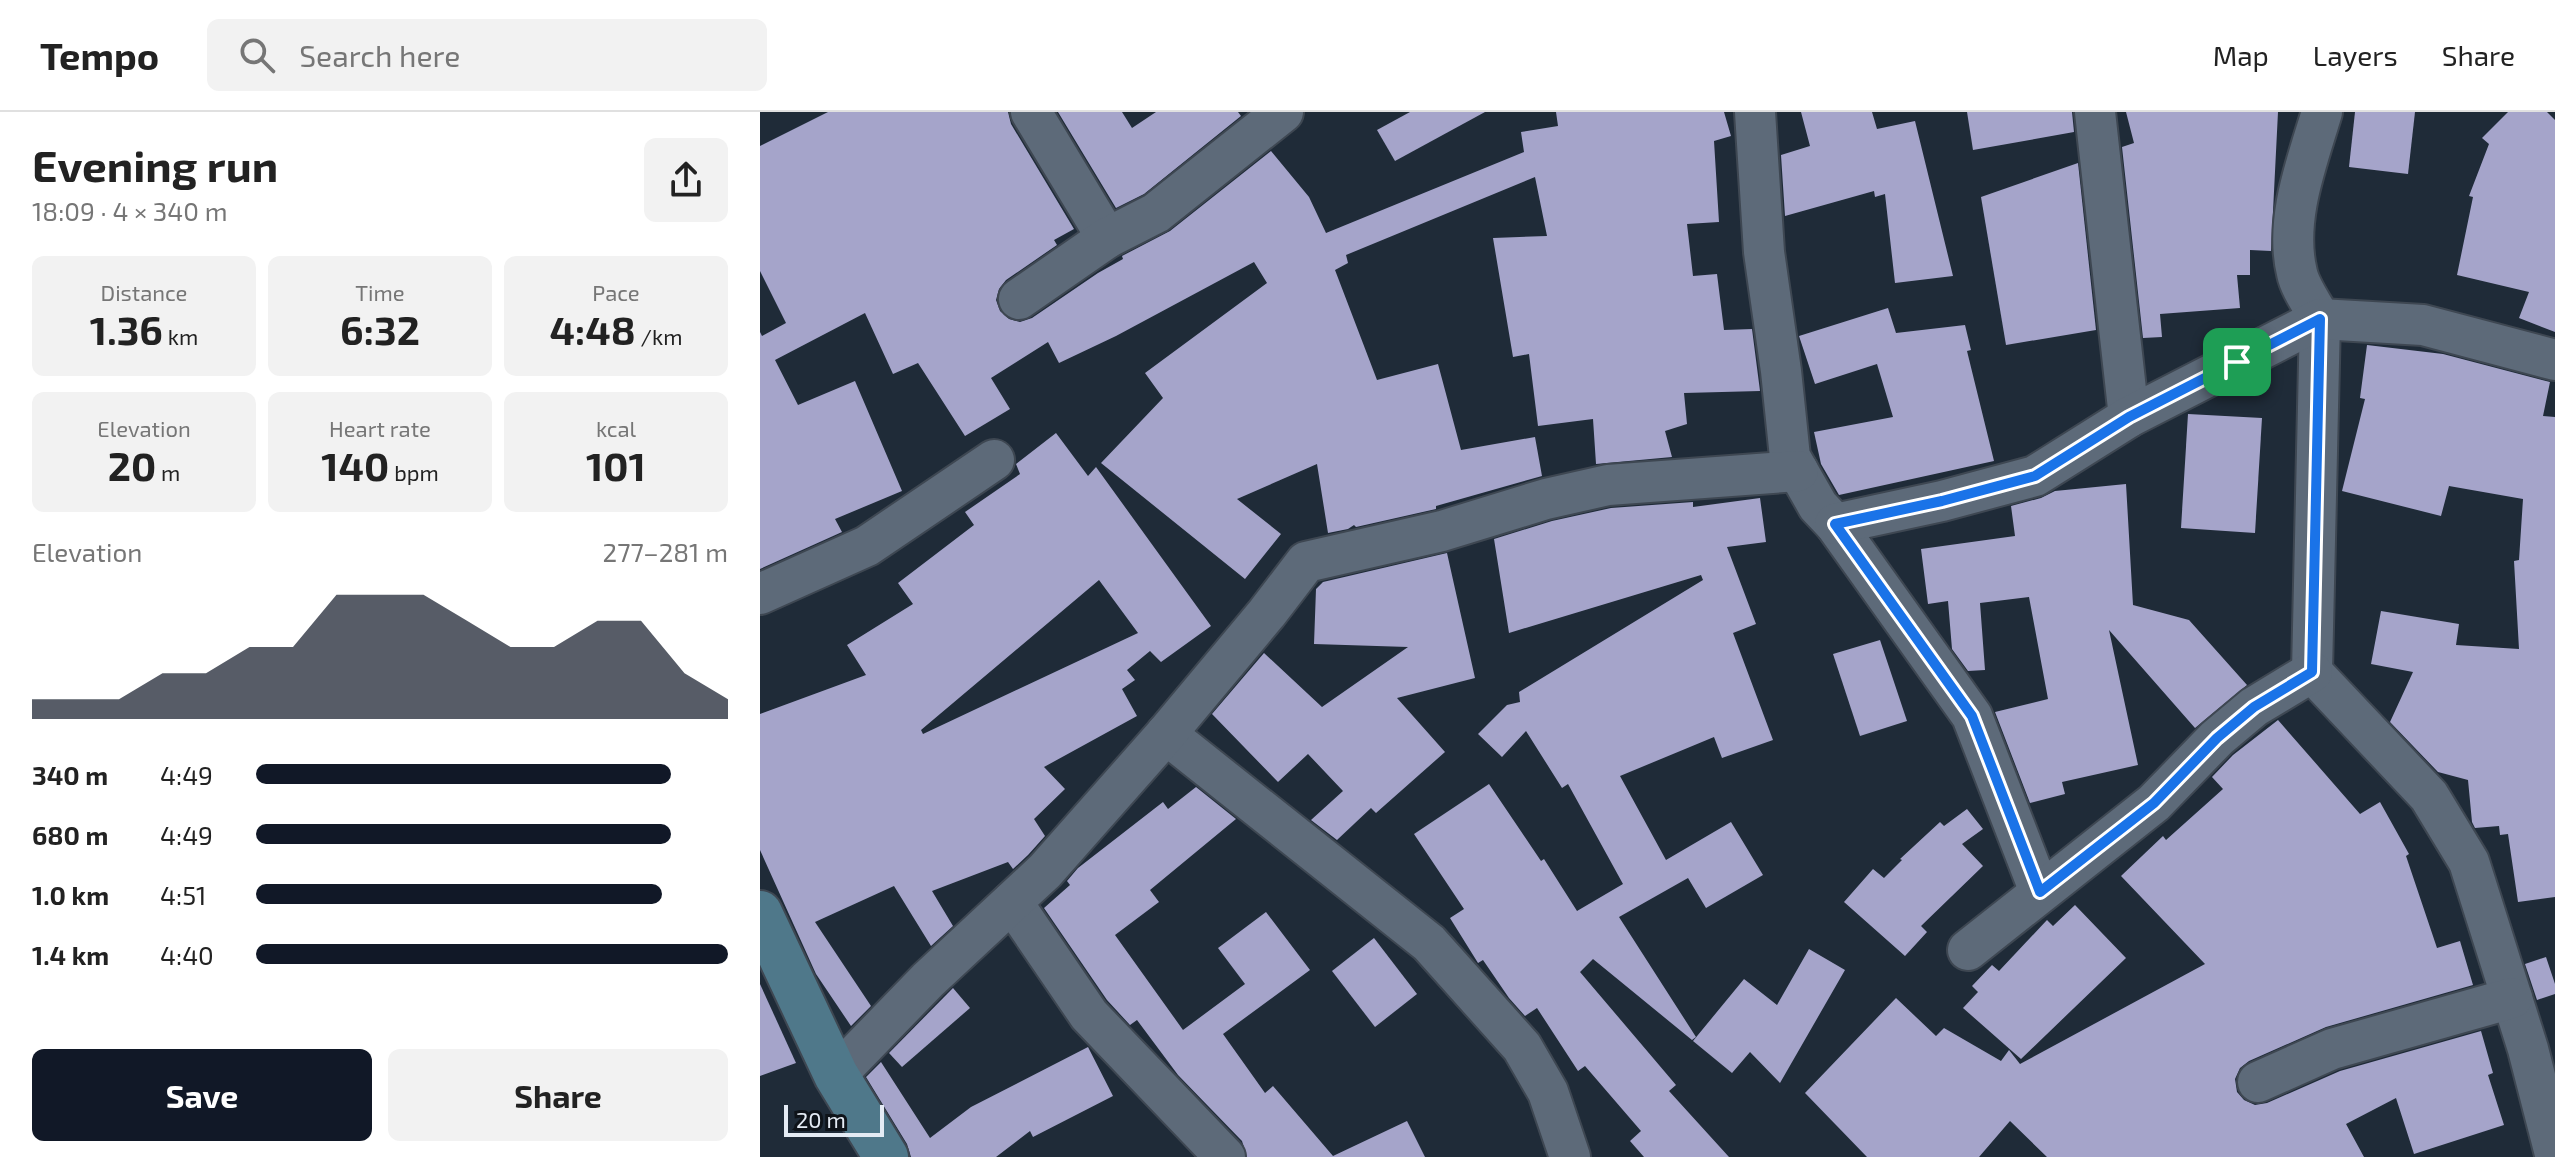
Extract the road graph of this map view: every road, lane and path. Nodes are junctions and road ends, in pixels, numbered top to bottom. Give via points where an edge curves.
1 (1031, 112) edge
2 (1283, 112) edge
3 (1755, 112) edge
4 (2095, 112) edge
5 (2322, 112) edge
6 (1107, 238) junction
7 (1019, 299) dead end
8 (2320, 319) junction
9 (2555, 360) edge
10 (2129, 417) junction
11 (994, 460) dead end
12 (1798, 471) junction
13 (1835, 524) junction
14 (760, 594) edge
15 (2312, 672) junction
16 (1166, 734) junction
17 (2040, 892) junction
18 (1012, 902) junction
19 (760, 913) edge
20 (1968, 950) dead end
21 (2512, 998) junction
22 (836, 1075) junction
23 (2258, 1082) dead end
24 (2555, 1154) edge
25 (886, 1157) edge
26 (1225, 1157) edge
27 (1570, 1157) edge

1 - 6 street
2 - 6 street via 1156,213
3 - 12 street via 1764,252 1790,457
4 - 10 street
5 - 8 street via 2293,226 2297,275
6 - 7 street
8 - 9 street via 2423,325
8 - 10 street
8 - 15 street
10 - 13 street via 2035,476
11 - 14 street via 867,546
12 - 13 street
12 - 16 street via 1608,485 1306,562
13 - 17 street via 1972,716
15 - 17 street via 2254,707 2154,803
15 - 21 street via 2437,809 2469,862
16 - 18 street
16 - 27 street via 1429,943 1522,1047 1548,1092
17 - 20 street
18 - 22 street
18 - 26 street via 1089,1015
19 - 22 street
21 - 23 street via 2332,1049
21 - 24 street
22 - 25 street

